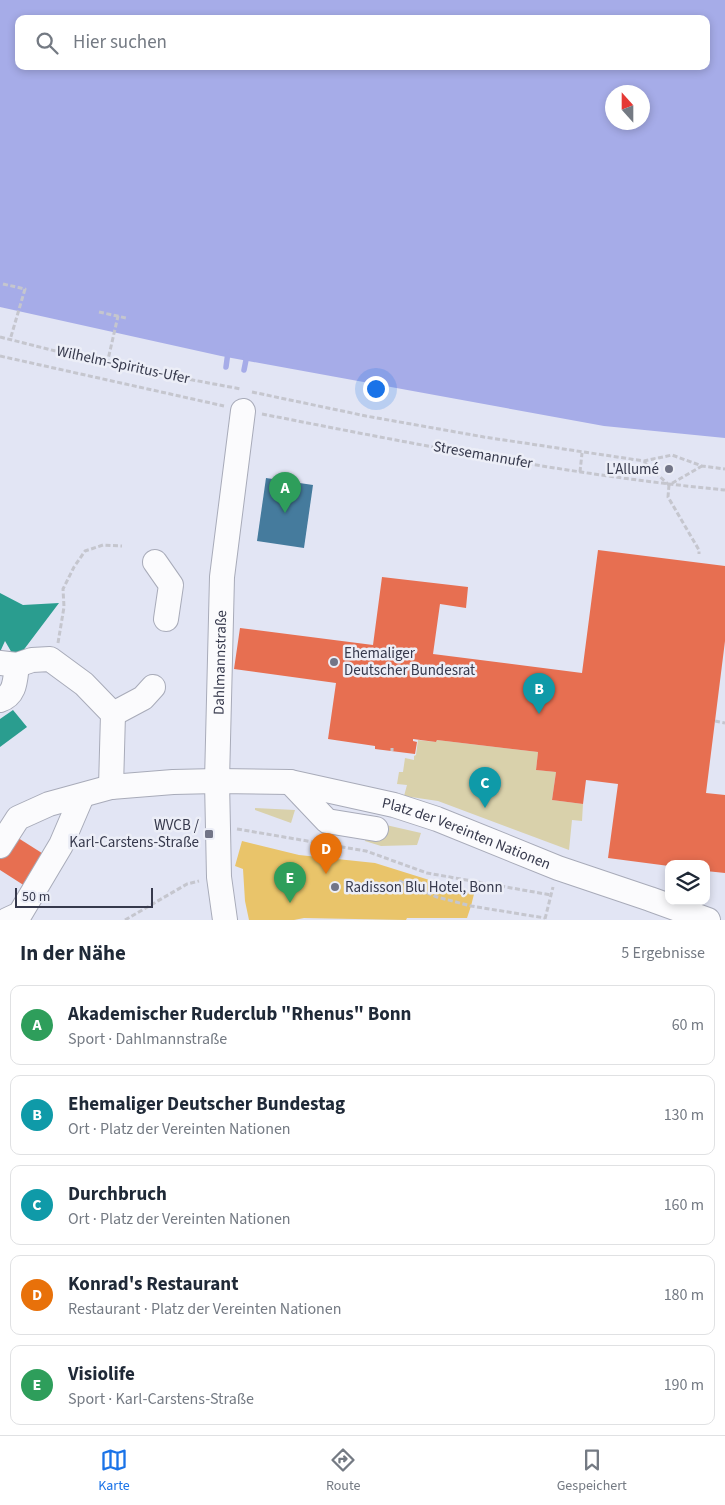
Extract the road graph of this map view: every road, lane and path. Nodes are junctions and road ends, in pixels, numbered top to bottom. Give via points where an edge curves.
1 (3, 284) dead end
2 (99, 312) dead end
3 (118, 316) junction
4 (126, 318) dead end
5 (0, 337) edge
6 (10, 340) junction
7 (0, 356) edge
8 (107, 364) junction
9 (245, 400) junction
10 (582, 453) junction
11 (644, 461) junction
12 (702, 466) junction
13 (725, 469) edge
14 (580, 472) junction
15 (669, 485) junction
16 (725, 490) edge
17 (122, 546) dead end
18 (699, 554) dead end
19 (155, 562) dead end
20 (166, 620) dead end
21 (50, 659) junction
22 (8, 664) edge
23 (153, 687) dead end
24 (0, 700) edge
25 (113, 714) junction
26 (715, 721) dead end
27 (725, 723) edge
28 (217, 781) junction
29 (290, 782) junction
30 (110, 787) junction
31 (82, 796) junction
32 (218, 826) junction
33 (376, 829) dead end
34 (0, 846) edge
35 (558, 868) junction
36 (219, 877) junction
37 (398, 881) dead end
38 (551, 895) junction
39 (545, 919) edge
40 (7, 920) edge
41 (125, 920) edge
42 (225, 920) edge
43 (708, 920) edge

1 - 6 path via 24,289
2 - 3 path
3 - 4 path
3 - 8 path
5 - 6 path, Wilhelm-Spiritus-Ufer
6 - 8 path, Wilhelm-Spiritus-Ufer
7 - 9 path, Wilhelm-Spiritus-Ufer
8 - 9 path, Wilhelm-Spiritus-Ufer
9 - 10 path, Stresemannufer
9 - 14 path, Stresemannufer via 399,441
9 - 28 street, Dahlmannstraße via 222,577
10 - 11 path, Stresemannufer
10 - 14 path
11 - 12 path, Stresemannufer via 672,455
11 - 15 path
12 - 13 path, Stresemannufer
12 - 15 path
14 - 15 path, Stresemannufer
15 - 16 path, Stresemannufer
15 - 18 path via 668,497
17 - 21 path via 103,545 85,551 74,566 63,589 62,623 57,646
19 - 20 street via 170,585
21 - 22 street
21 - 25 street via 84,684
22 - 24 street via 13,689
23 - 25 street via 143,698
25 - 30 street
26 - 27 path
28 - 29 street, Platz der Vereinten Nationen
28 - 30 street
28 - 32 street, Dahlmannstraße
29 - 33 street via 327,821
29 - 35 street, Platz der Vereinten Nationen via 384,802
30 - 31 street
31 - 34 street via 49,804 18,818
31 - 40 street via 61,845 20,914
32 - 36 street, Dahlmannstraße
32 - 38 path via 366,851 427,873
35 - 38 path
35 - 43 street, Platz der Vereinten Nationen
36 - 41 path via 190,883
36 - 42 street, Dahlmannstraße
37 - 39 path via 437,897 471,906
38 - 39 path

